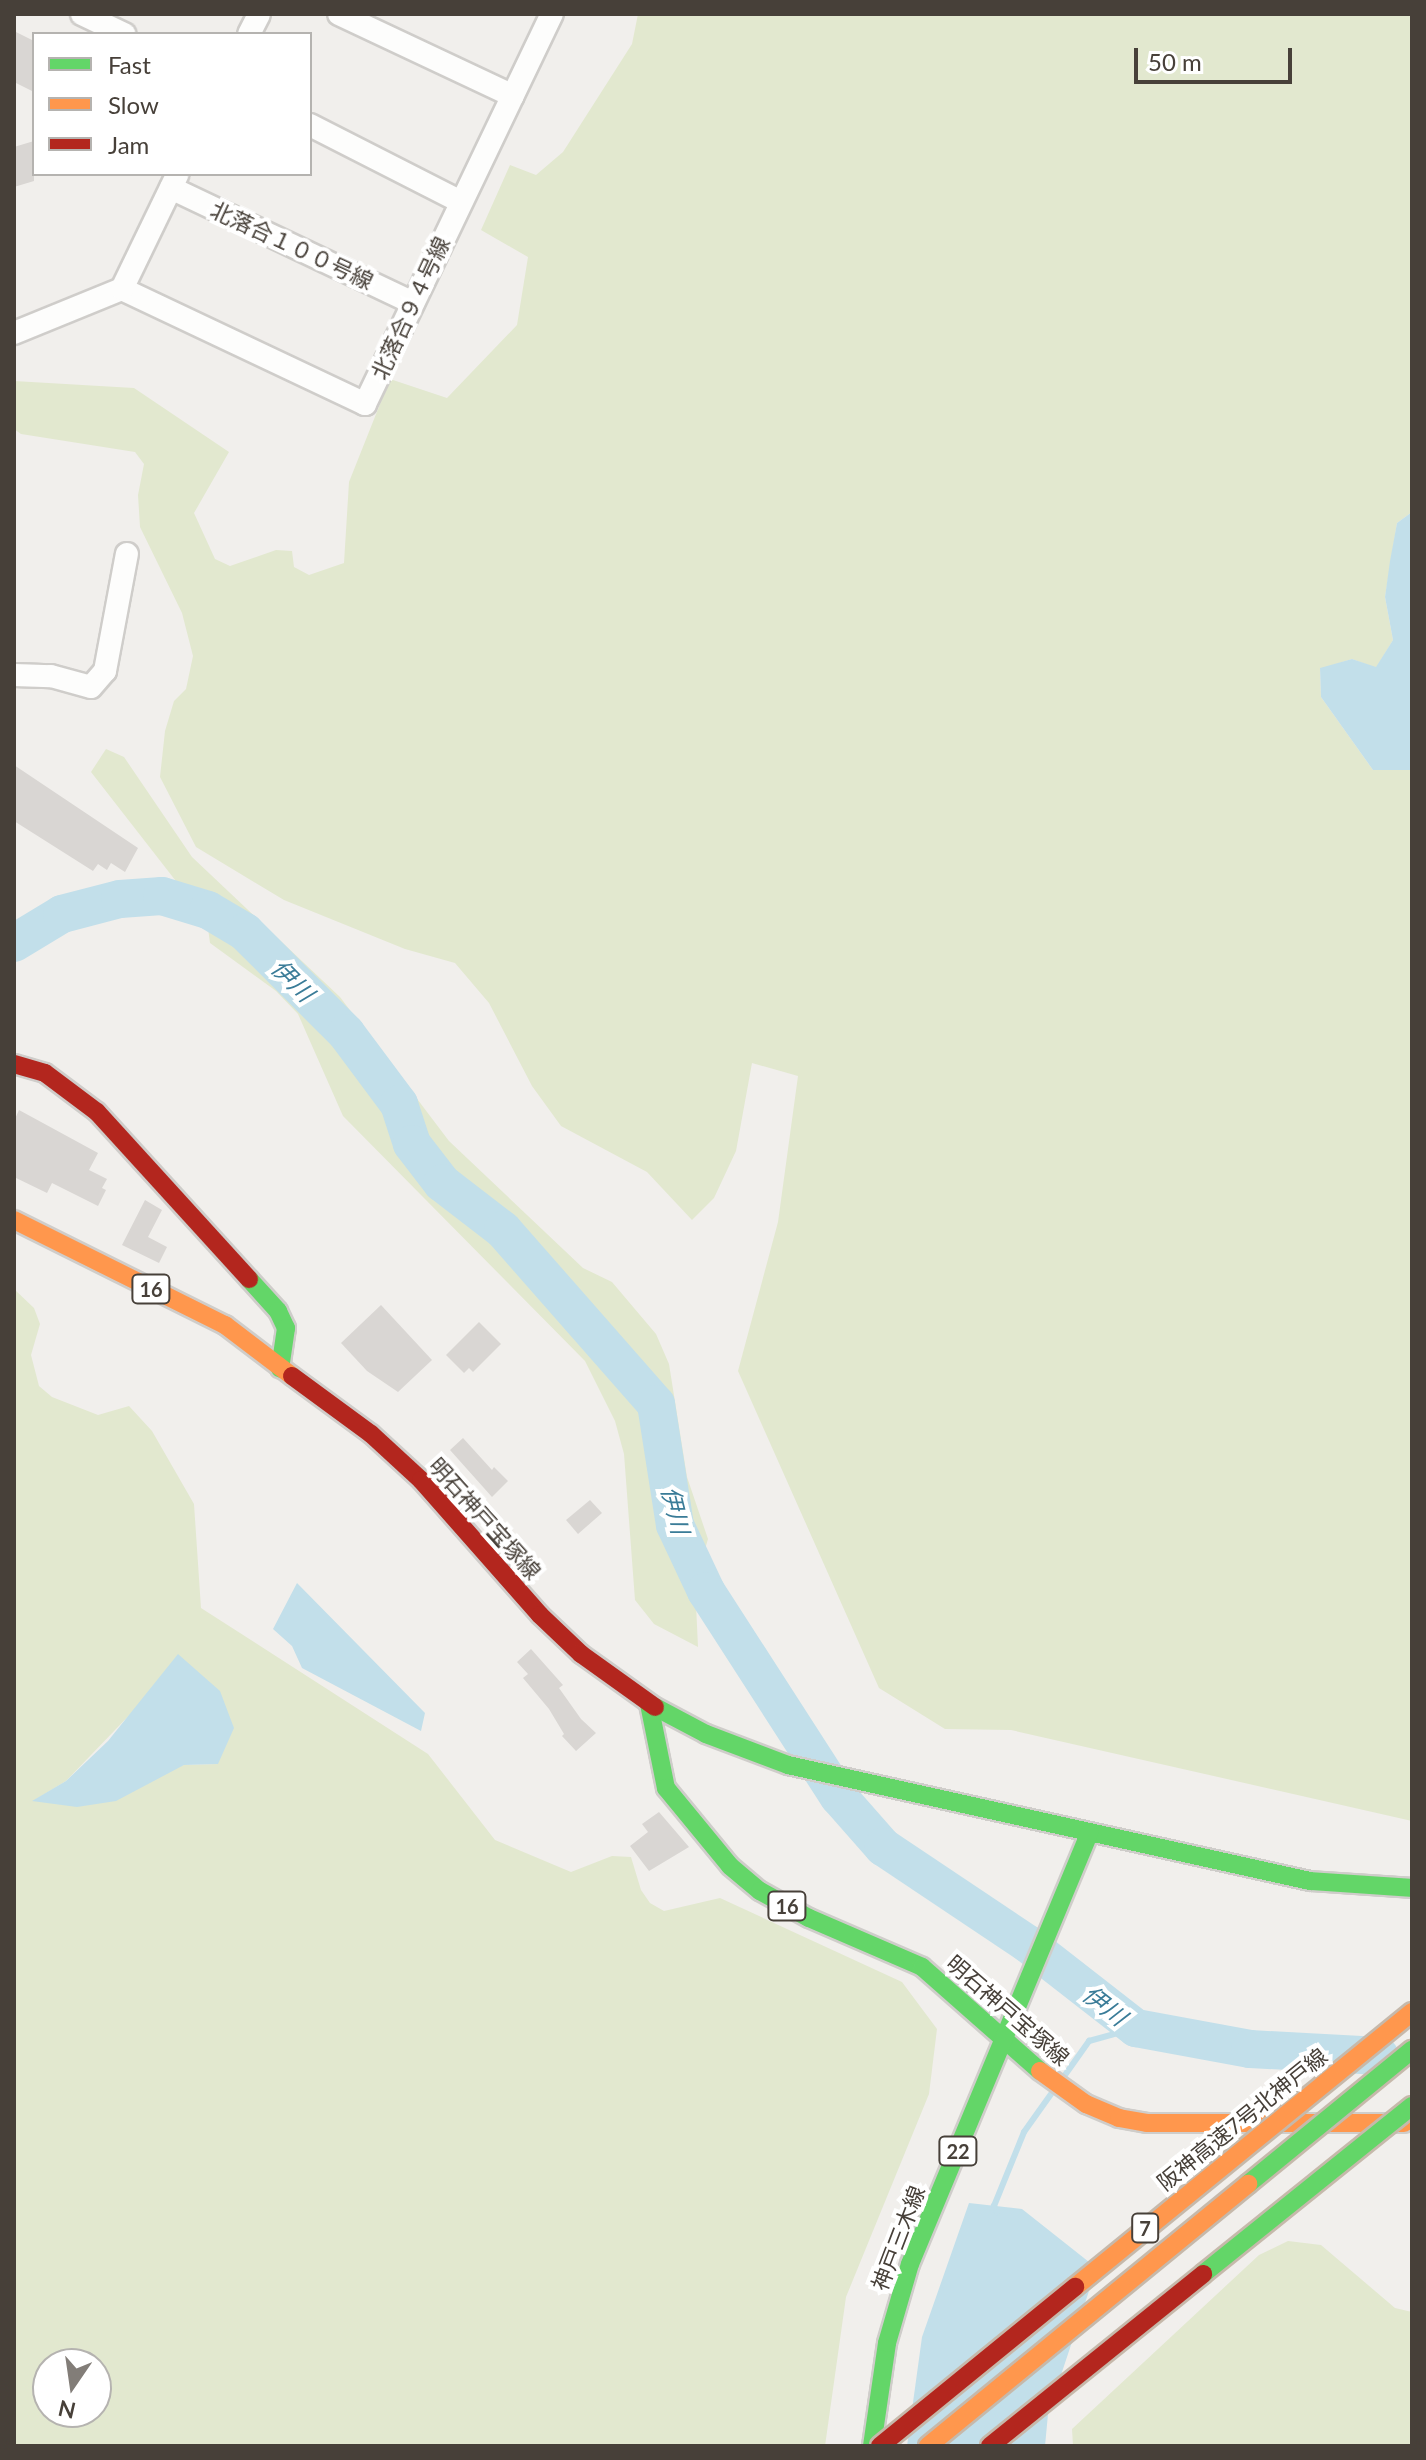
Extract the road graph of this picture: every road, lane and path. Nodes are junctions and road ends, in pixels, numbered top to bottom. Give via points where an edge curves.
1 (82, 14) edge
2 (259, 14) edge
3 (339, 14) edge
4 (552, 14) edge
5 (120, 32) edge
6 (250, 32) edge
7 (513, 96) junction
8 (312, 126) edge
9 (174, 181) edge
10 (461, 202) junction
11 (122, 289) junction
12 (413, 303) junction
13 (14, 333) edge
14 (127, 554) dead end
15 (14, 675) edge
16 (14, 1064) edge
17 (14, 1220) edge
18 (227, 1351) dead end
19 (280, 1369) junction
20 (649, 1704) junction
21 (1089, 1833) junction
22 (1412, 1888) edge
23 (1412, 2012) edge
24 (1004, 2038) junction
25 (1412, 2050) edge
26 (1412, 2106) edge
27 (1412, 2123) edge
28 (872, 2446) edge
29 (880, 2446) edge
30 (928, 2446) edge
31 (990, 2446) edge

1 - 5 street
2 - 6 street
3 - 7 street
4 - 7 street, 北落合９４号線
7 - 10 street, 北落合９４号線
8 - 10 street
9 - 11 street
9 - 12 street, 北落合１００号線
10 - 12 street, 北落合９４号線
11 - 12 street, 北落合９４号線 via 365,404
11 - 13 street
14 - 15 street via 105,671 91,687 51,676
16 - 19 main road via 45,1073 97,1112 278,1311 286,1328
17 - 19 main road, 明石神戸宝塚線 / 16 via 225,1325
18 - 19 main road, 明石神戸宝塚線 / 16
19 - 20 main road, 明石神戸宝塚線 / 16 via 371,1434 421,1480 540,1615 593,1664
20 - 21 main road, 明石神戸宝塚線 / 16 via 706,1734 788,1765
20 - 24 main road, 明石神戸宝塚線 / 16 via 666,1788 730,1866 760,1891 809,1918 922,1967
21 - 22 main road, 明石神戸宝塚線 / 16 via 1310,1881
21 - 24 main road, 神戸三木線 / 22
23 - 29 main road, 阪神高速7号北神戸線 / 7, bridge
24 - 27 main road, 明石神戸宝塚線 / 16 via 1049,2079 1119,2118 1147,2123
24 - 28 main road, 神戸三木線 / 22 via 910,2264 887,2343
25 - 30 main road, 7, bridge
26 - 31 main road, bridge

